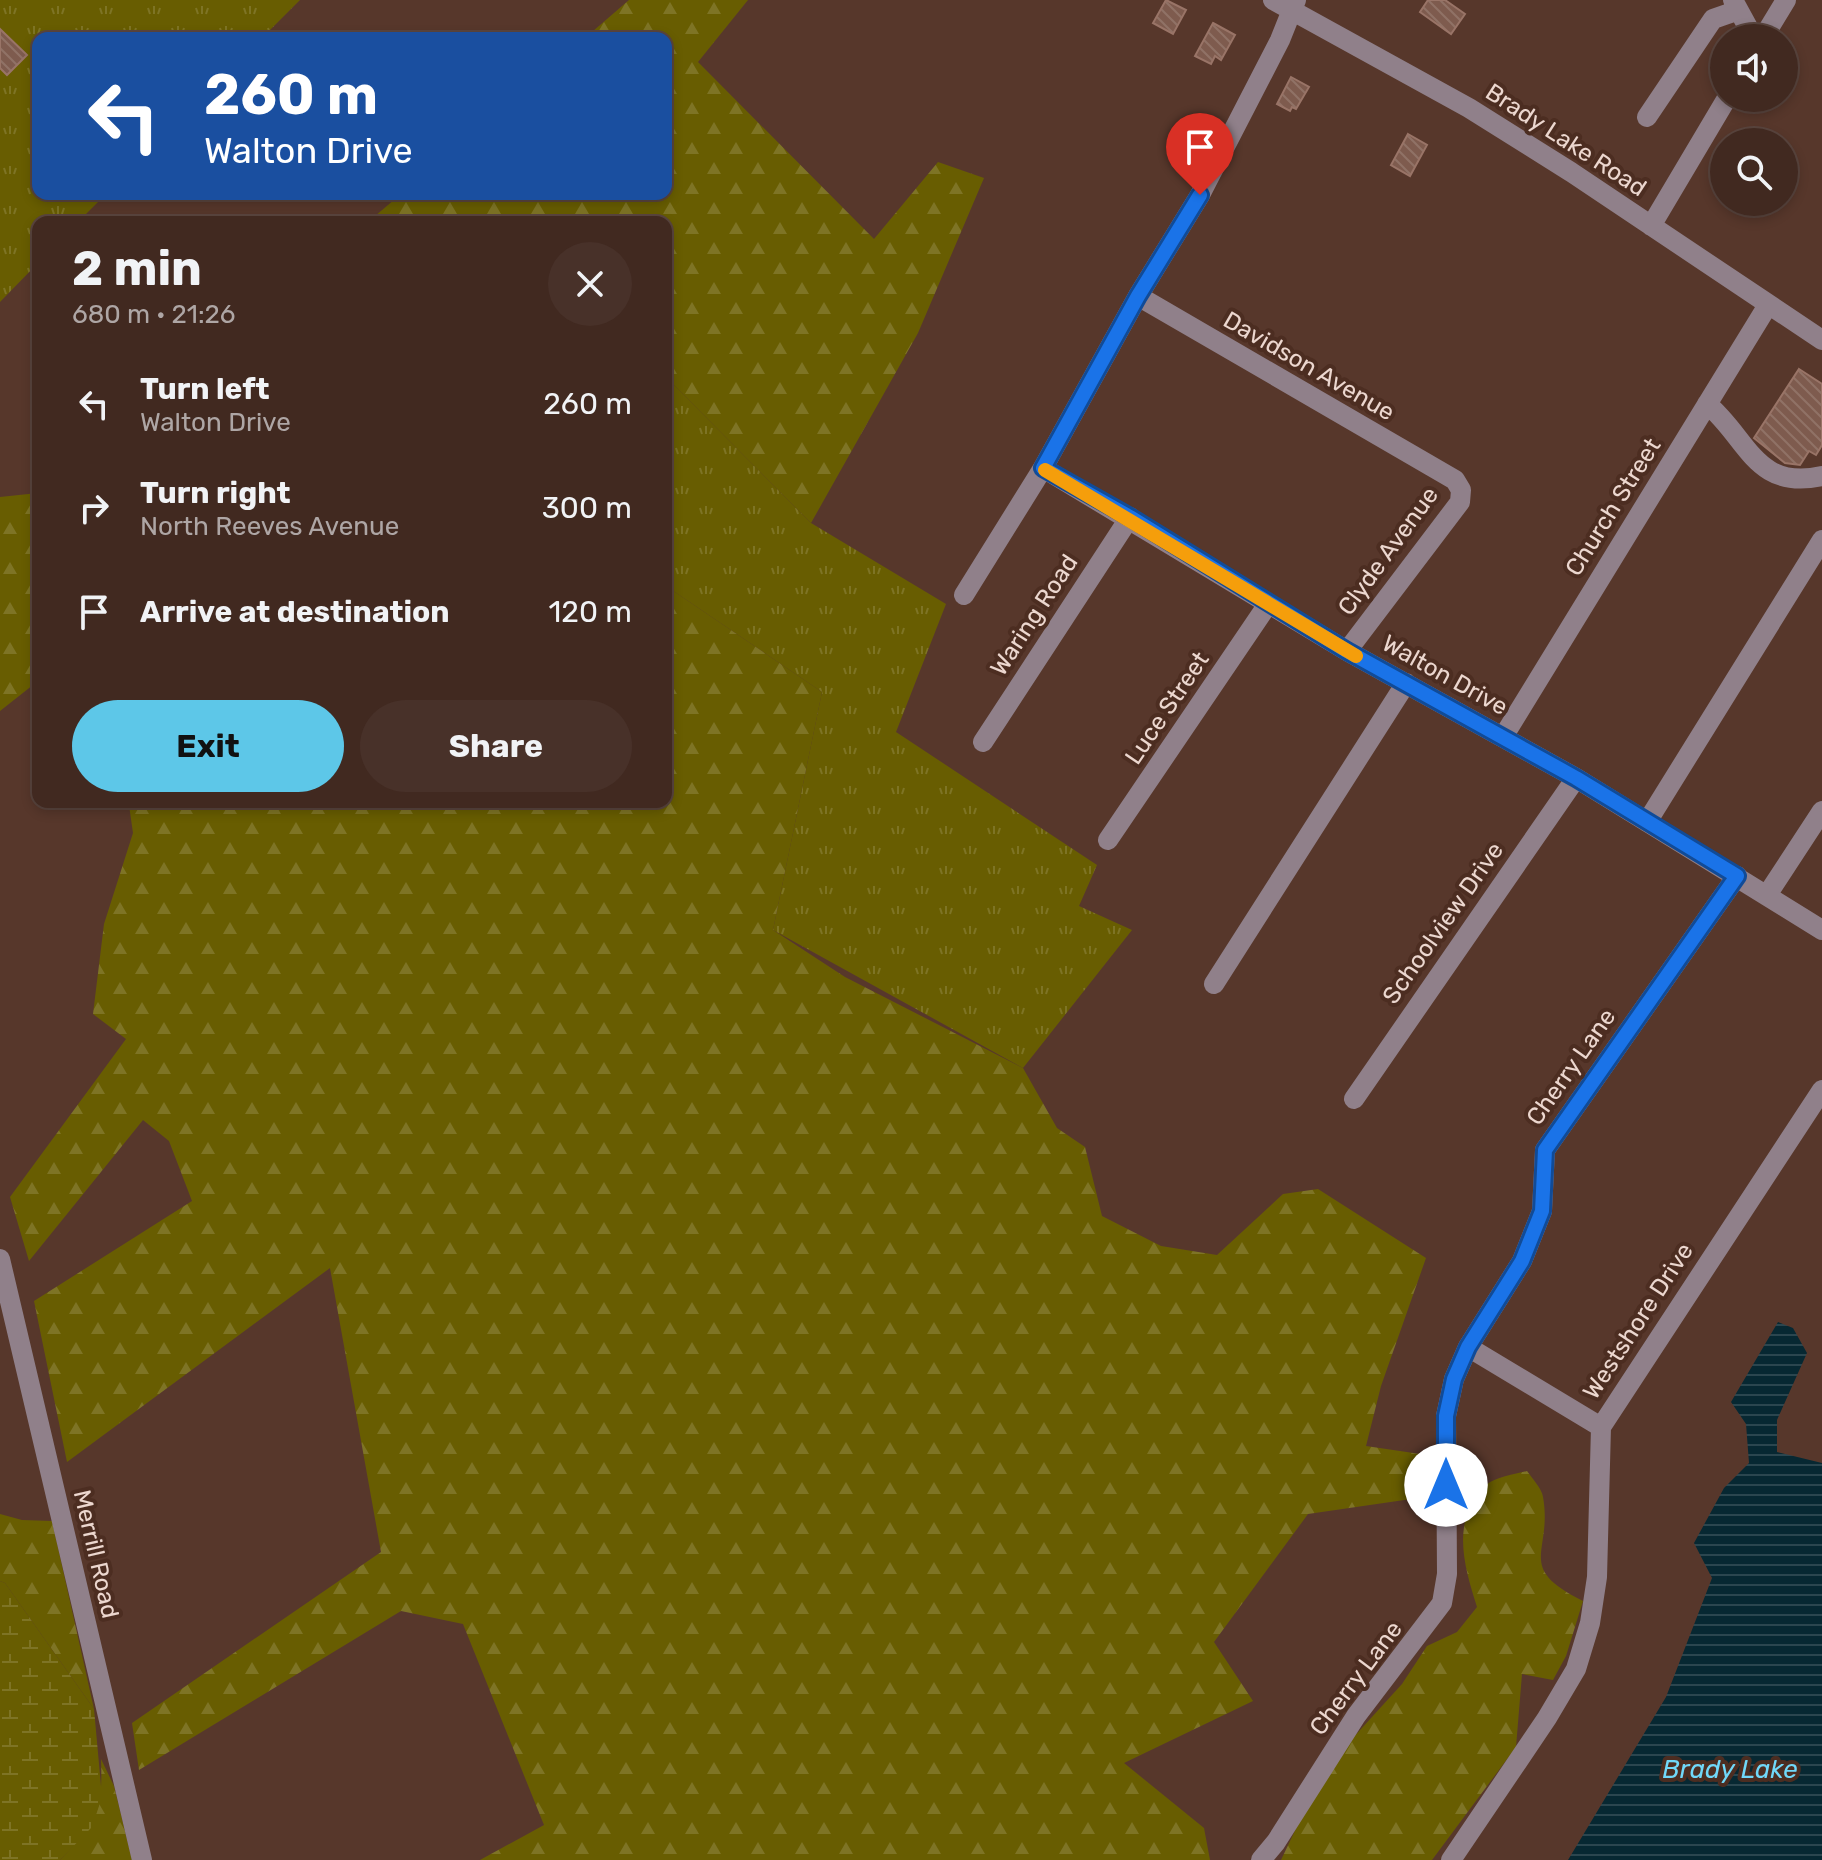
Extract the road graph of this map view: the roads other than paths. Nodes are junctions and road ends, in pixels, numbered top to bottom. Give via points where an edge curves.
1 (1786, 0) edge
2 (1287, 3) edge
3 (1735, 6) edge
4 (1746, 24) edge
5 (1771, 24) edge
6 (1719, 112) edge
7 (1647, 117) dead end
8 (1651, 226) junction
9 (1138, 296) junction
10 (1768, 305) junction
11 (1822, 340) edge
12 (1707, 404) junction
13 (1043, 468) junction
14 (1822, 476) edge
15 (1455, 480) joint
16 (1130, 517) junction
17 (1822, 540) edge
18 (964, 595) dead end
19 (1268, 604) junction
20 (1347, 651) junction
21 (1406, 683) junction
22 (1503, 737) junction
23 (983, 742) dead end
24 (1576, 778) junction
25 (1822, 811) edge
26 (1647, 822) junction
27 (1108, 840) dead end
28 (1737, 876) junction
29 (1767, 895) junction
30 (1822, 930) edge
31 (1214, 984) dead end
32 (1822, 1090) edge
33 (1354, 1099) dead end
34 (0, 1259) edge
35 (1468, 1347) junction
36 (1601, 1427) junction
37 (142, 1860) edge
38 (1261, 1860) edge
39 (1451, 1860) edge

1 - 5 street
2 - 8 street, Brady Lake Road via 1469,108
2 - 9 street via 1244,113
3 - 4 street
3 - 7 street via 1713,19
6 - 8 street
8 - 10 street, Brady Lake Road
9 - 13 street
9 - 15 street, Davidson Avenue
10 - 11 street, Brady Lake Road
10 - 12 street, Church Street
12 - 14 street via 1727,420 1742,448 1769,470 1796,481
12 - 22 street, Church Street
13 - 16 street, Walton Drive
13 - 18 street
15 - 20 street, Clyde Avenue via 1460,502
16 - 19 street, Walton Drive
16 - 23 street, Waring Road
17 - 26 street
19 - 20 street, Walton Drive
19 - 27 street, Luce Street
20 - 21 street, Walton Drive
21 - 22 street, Walton Drive
21 - 31 street
22 - 24 street, Walton Drive
24 - 26 street, Walton Drive
24 - 33 street, Schoolview Drive
25 - 29 street
26 - 28 street, Walton Drive
28 - 29 street, Walton Drive
28 - 35 street, Cherry Lane via 1545,1150 1542,1211 1522,1261
29 - 30 street, Walton Drive
32 - 36 street, Westshore Drive
34 - 37 street, Merrill Road
35 - 36 street
35 - 38 street, Cherry Lane via 1446,1416 1447,1574 1442,1603 1356,1716
36 - 39 street, Westshore Drive via 1597,1577 1576,1669

